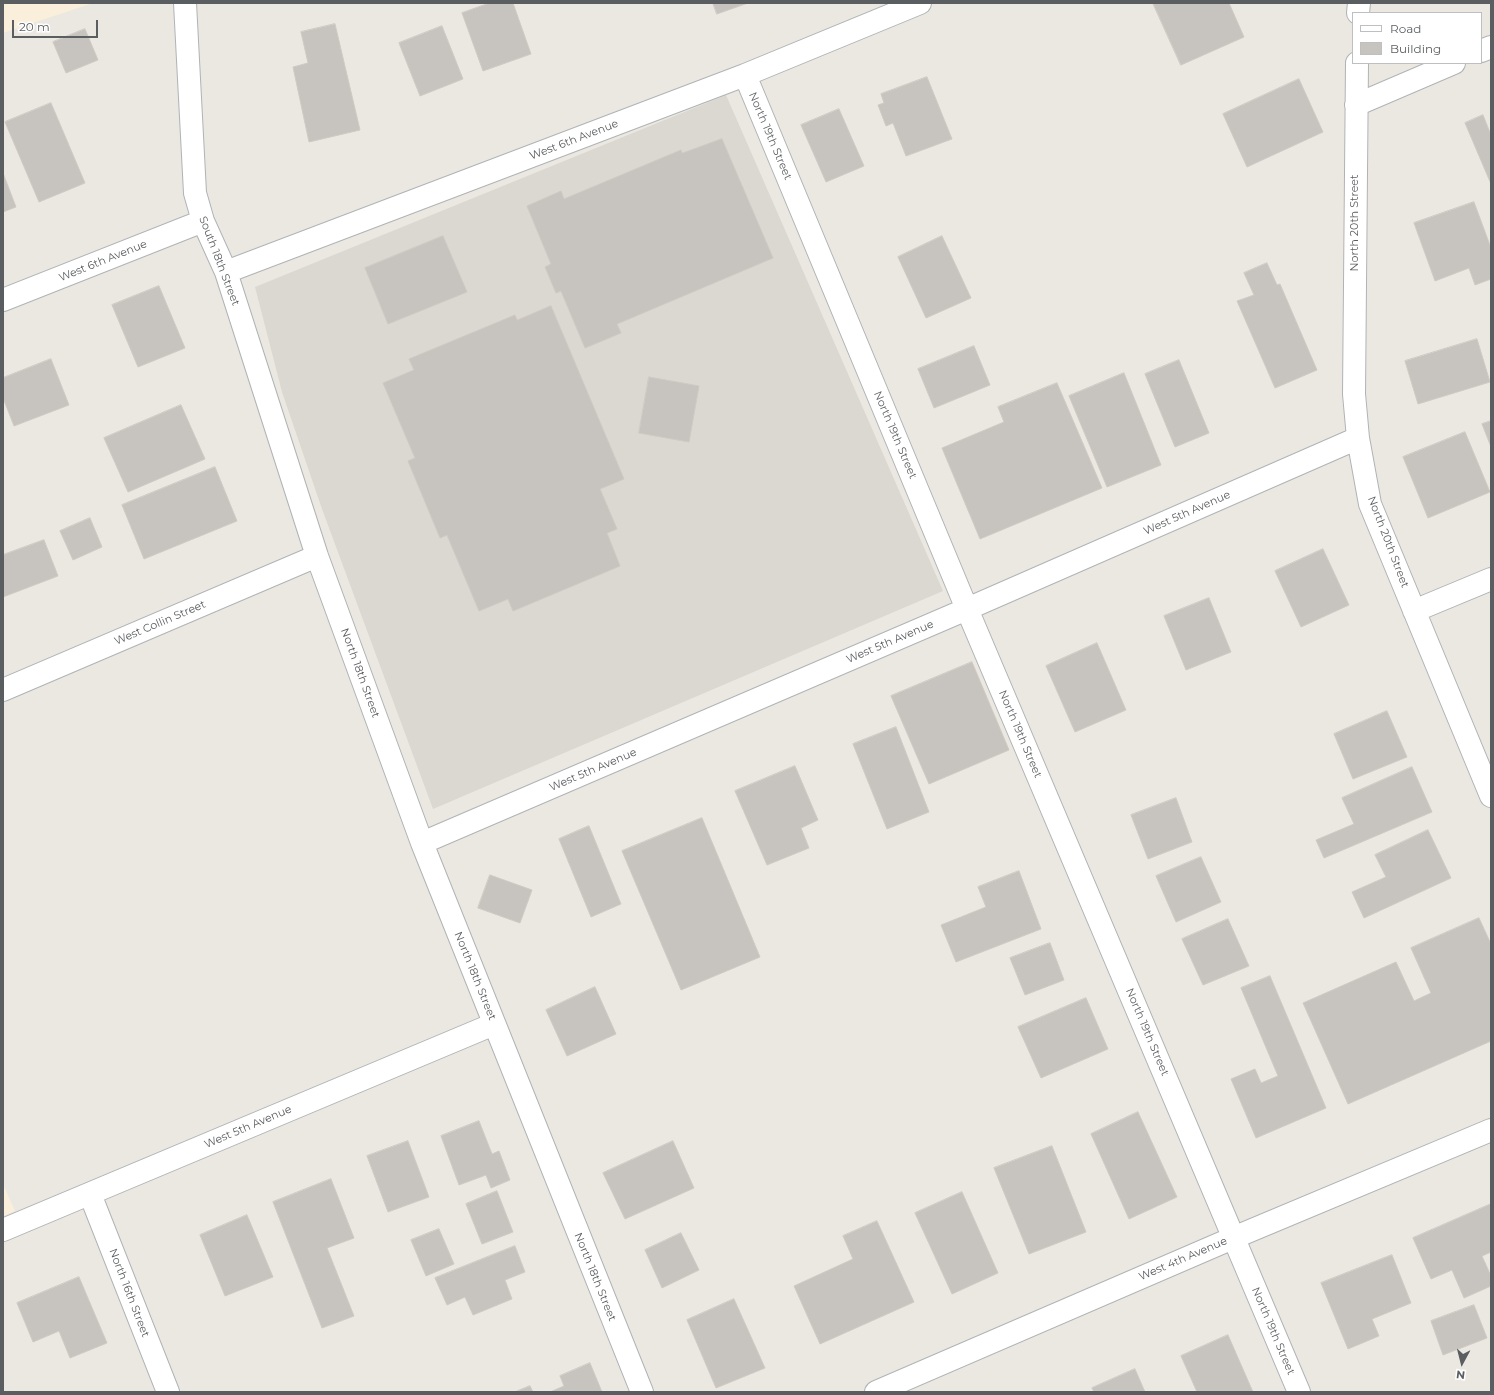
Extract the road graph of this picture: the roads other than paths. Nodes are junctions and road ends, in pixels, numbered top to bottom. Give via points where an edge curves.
1 (185, 3) edge
2 (920, 3) edge
3 (1357, 64) edge
4 (1452, 64) edge
5 (745, 75) junction
6 (1356, 105) junction
7 (203, 221) junction
8 (226, 272) junction
9 (3, 300) edge
10 (1358, 438) junction
11 (317, 556) junction
12 (1491, 579) edge
13 (967, 609) junction
14 (1414, 611) junction
15 (3, 690) edge
16 (1491, 796) edge
17 (422, 844) junction
18 (494, 1024) junction
19 (1491, 1130) edge
20 (90, 1194) junction
21 (3, 1230) edge
22 (1233, 1238) junction
23 (168, 1392) edge
24 (642, 1392) edge
25 (876, 1392) edge
26 (1299, 1392) edge

1 - 7 street, South 18th Street via 195,193
2 - 5 street, West 6th Avenue
3 - 6 street, North 20th Street
4 - 6 street
5 - 8 street, West 6th Avenue
5 - 13 street, North 19th Street
6 - 10 street, North 20th Street via 1354,394
7 - 8 street, South 18th Street
7 - 9 street, West 6th Avenue
8 - 11 street, South 18th Street
10 - 13 street, West 5th Avenue
10 - 14 street, North 20th Street via 1370,504
11 - 15 street, West Collin Street
11 - 17 street, North 18th Street
12 - 14 street
13 - 17 street, West 5th Avenue
13 - 22 street, North 19th Street
14 - 16 street, North 20th Street
17 - 18 street, North 18th Street
18 - 20 street, West 5th Avenue
18 - 24 street, North 18th Street
19 - 22 street, West 4th Avenue
20 - 21 street, West 5th Avenue
20 - 23 street, North 16th Street
22 - 25 street, West 4th Avenue
22 - 26 street, North 19th Street

